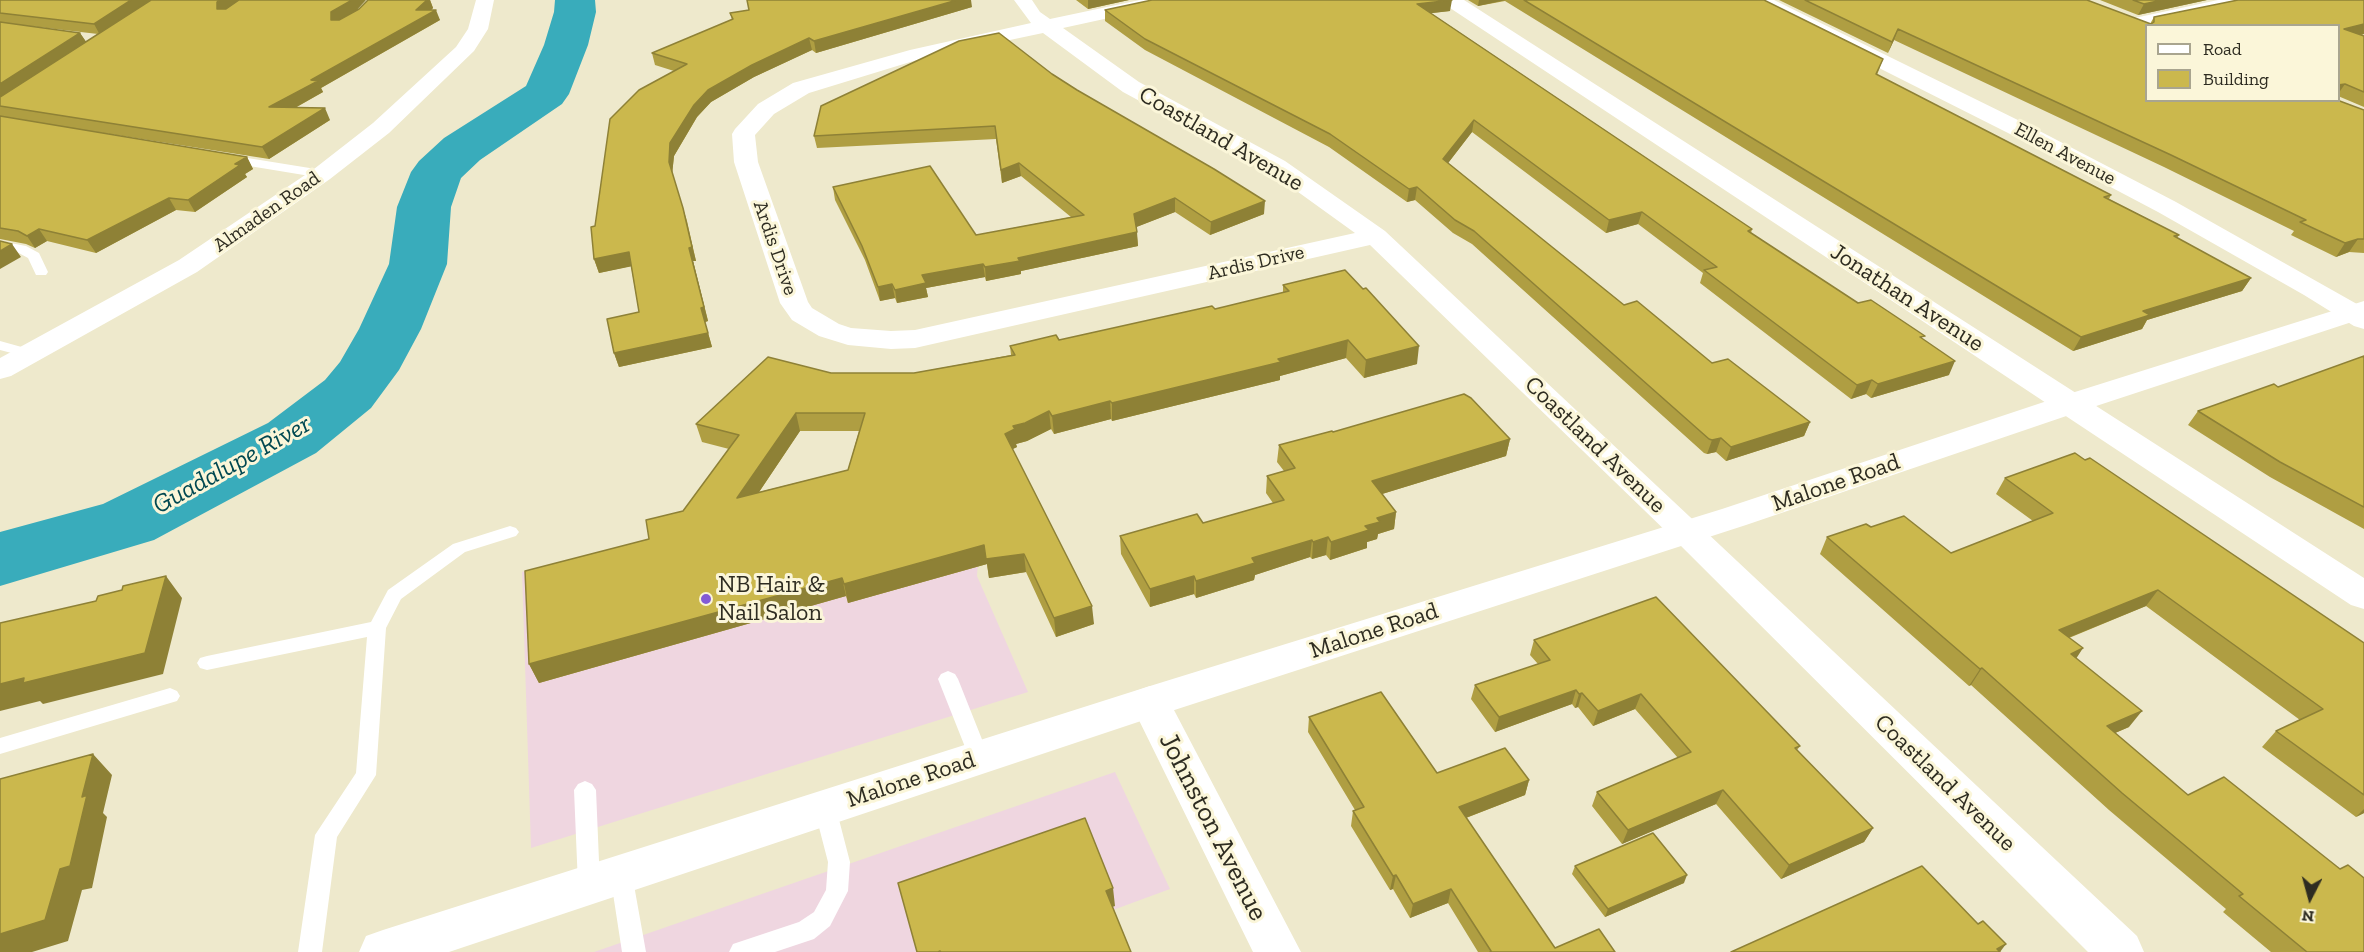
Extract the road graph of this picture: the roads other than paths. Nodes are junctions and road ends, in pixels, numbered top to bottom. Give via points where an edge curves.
1 (485, 0) edge
2 (1023, 0) edge
3 (1166, 0) edge
4 (1451, 0) edge
5 (1759, 0) edge
6 (2245, 0) edge
7 (2117, 15) edge
8 (2146, 24) edge
9 (2142, 25) edge
10 (1046, 26) junction
11 (220, 157) edge
12 (322, 174) junction
13 (1376, 236) junction
14 (0, 245) edge
15 (41, 272) dead end
16 (2360, 314) edge
17 (0, 345) edge
18 (31, 354) junction
19 (0, 370) edge
20 (2070, 404) junction
21 (1686, 531) junction
22 (510, 532) dead end
23 (2364, 596) edge
24 (377, 628) junction
25 (207, 663) dead end
26 (948, 680) dead end
27 (170, 696) dead end
28 (1150, 702) junction
29 (0, 746) edge
30 (979, 757) junction
31 (585, 790) dead end
32 (825, 807) junction
33 (605, 879) junction
34 (310, 952) edge
35 (383, 952) edge
36 (634, 952) edge
37 (741, 952) edge
38 (1276, 952) edge
39 (2120, 952) edge

1 - 12 street, Almaden Road via 478,29 464,51 381,128
2 - 10 street, Coastland Avenue via 1033,16
3 - 10 street, Ardis Drive
4 - 20 street, Jonathan Avenue
5 - 16 street, Ellen Avenue via 2020,130
6 - 8 street
7 - 9 street
10 - 13 street, Coastland Avenue via 1131,87 1277,166
10 - 13 street, Ardis Drive via 917,54 801,88 766,109 743,134 746,162 794,303 802,314 848,336 915,339
11 - 12 lane
12 - 18 street, Almaden Road via 188,266
13 - 21 street, Coastland Avenue
14 - 15 lane via 34,256
16 - 20 street, Malone Road
17 - 18 lane
18 - 19 street, Almaden Road
20 - 21 street, Malone Road
20 - 23 street, Jonathan Avenue
21 - 28 street, Malone Road
21 - 39 street, Coastland Avenue
22 - 24 lane via 459,548 394,595
24 - 25 lane
24 - 34 lane via 366,775 326,836
26 - 30 lane
27 - 29 lane
28 - 30 street, Malone Road
28 - 38 street, Johnston Avenue
30 - 32 street, Malone Road
31 - 33 lane
32 - 33 street, Malone Road
32 - 37 lane via 839,862 837,891 822,918 806,931
33 - 35 street, Malone Road
33 - 36 lane

